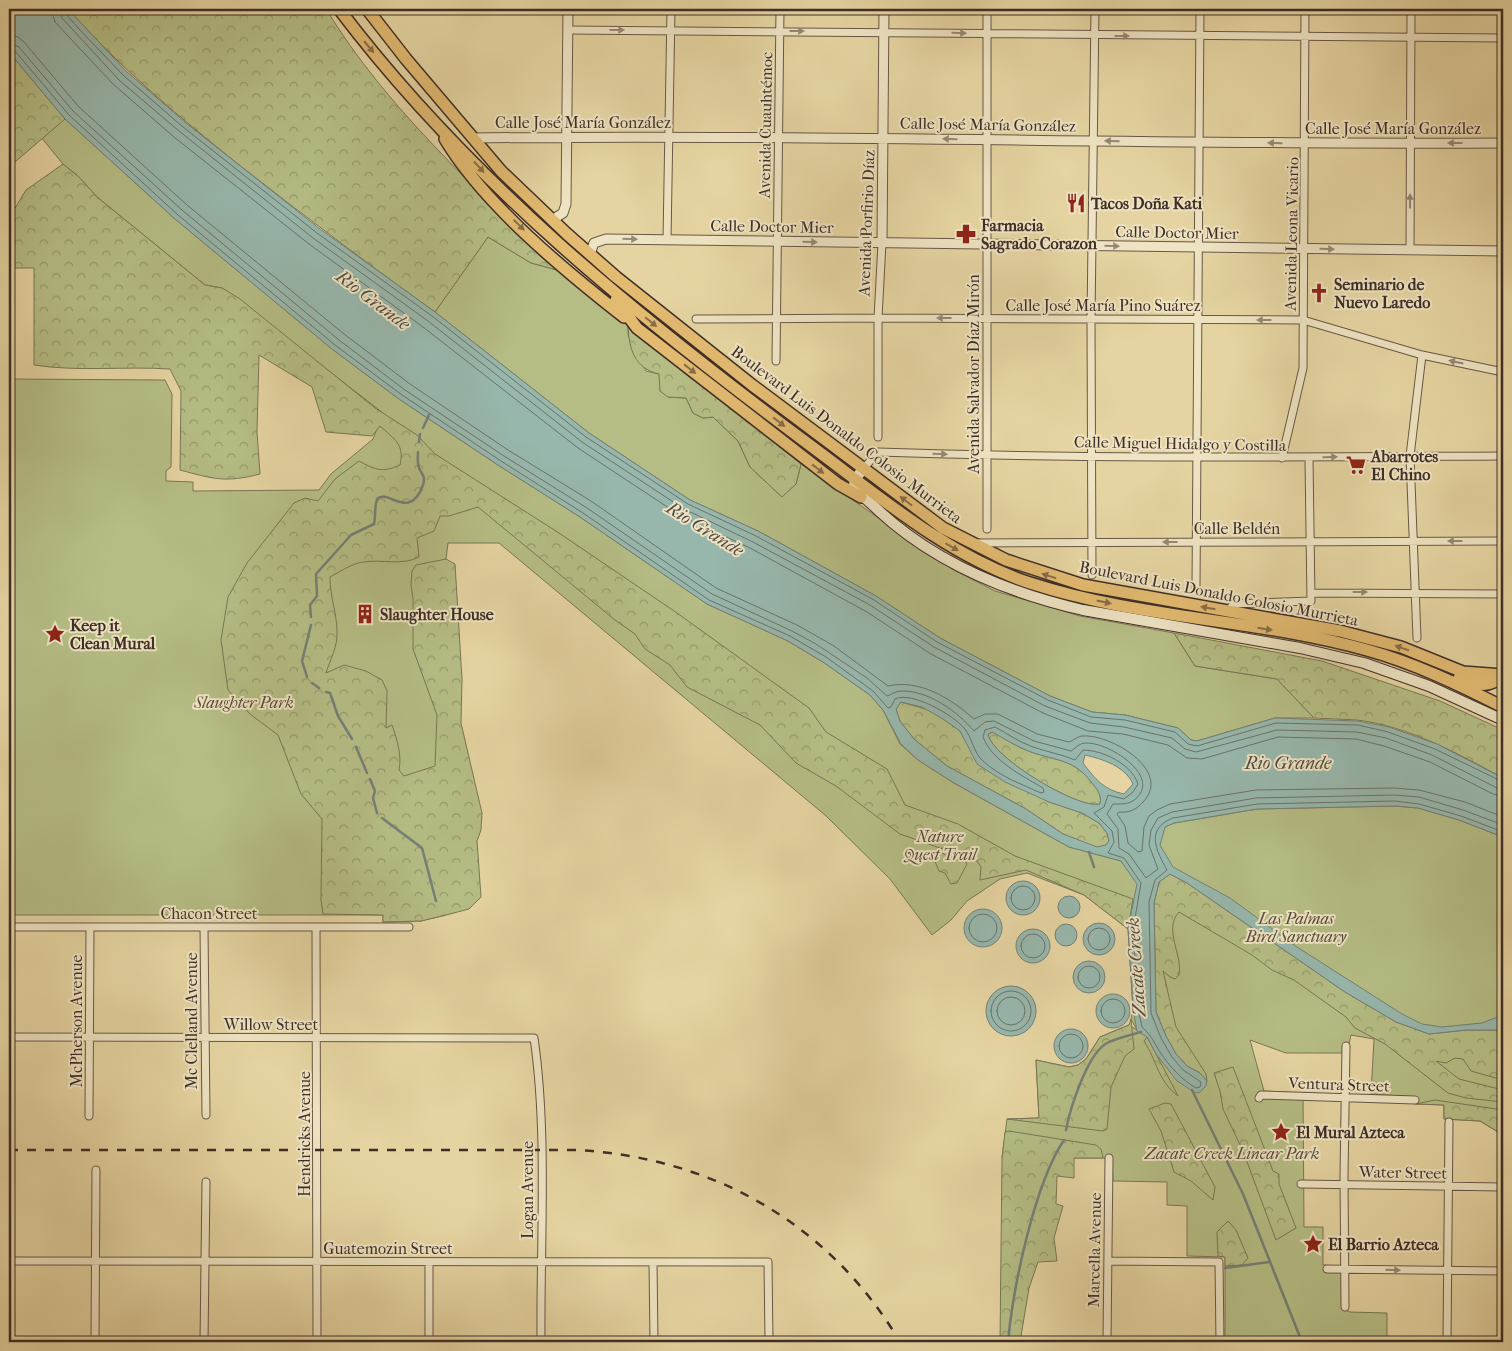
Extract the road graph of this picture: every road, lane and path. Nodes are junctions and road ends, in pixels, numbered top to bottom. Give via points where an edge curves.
1 (339, 9) edge
2 (367, 9) edge
3 (568, 9) edge
4 (672, 9) edge
5 (780, 9) edge
6 (884, 9) edge
7 (987, 9) edge
8 (1095, 9) edge
9 (1200, 9) edge
10 (1306, 9) edge
11 (1411, 9) edge
12 (568, 30) junction
13 (671, 31) junction
14 (779, 31) junction
15 (884, 32) junction
16 (988, 33) junction
17 (1094, 36) junction
18 (1200, 36) junction
19 (1305, 37) junction
20 (1410, 38) junction
21 (1503, 38) edge
22 (434, 120) junction
23 (669, 136) junction
24 (567, 137) junction
25 (778, 137) junction
26 (883, 137) junction
27 (472, 138) junction
28 (986, 139) junction
29 (1093, 141) junction
30 (1199, 142) junction
31 (1410, 143) junction
32 (1503, 143) edge
33 (1305, 144) junction
34 (552, 220) junction
35 (667, 240) junction
36 (777, 241) junction
37 (882, 242) junction
38 (987, 244) junction
39 (1093, 245) junction
40 (1197, 247) junction
41 (1303, 248) junction
42 (1410, 250) junction
43 (1503, 251) edge
44 (590, 254) junction
45 (606, 286) junction
46 (776, 318) junction
47 (878, 318) junction
48 (986, 318) junction
49 (1091, 319) junction
50 (696, 320) dead end
51 (1197, 320) junction
52 (1303, 320) junction
53 (637, 328) junction
54 (1422, 355) junction
55 (776, 360) dead end
56 (1503, 372) edge
57 (878, 437) dead end
58 (986, 455) junction
59 (1091, 456) junction
60 (1410, 456) junction
61 (1503, 456) edge
62 (1196, 457) junction
63 (1282, 458) junction
64 (1309, 458) junction
65 (864, 468) junction
66 (855, 479) junction
67 (861, 497) junction
68 (986, 529) dead end
69 (1091, 541) junction
70 (1414, 541) junction
71 (1503, 541) edge
72 (1196, 542) junction
73 (1310, 542) junction
74 (970, 543) junction
75 (1092, 575) dead end
76 (1196, 588) dead end
77 (1416, 592) junction
78 (1311, 593) junction
79 (1503, 594) edge
80 (1228, 611) junction
81 (1417, 638) dead end
82 (1412, 666) junction
83 (1503, 675) edge
84 (1503, 706) edge
85 (1503, 720) edge
86 (316, 926) junction
87 (9, 927) edge
88 (90, 927) junction
89 (204, 927) junction
90 (409, 927) dead end
91 (9, 1038) edge
92 (90, 1038) junction
93 (204, 1038) junction
94 (318, 1038) junction
95 (534, 1038) joint
96 (1346, 1046) dead end
97 (1260, 1097) dead end
98 (1345, 1098) junction
99 (1415, 1100) dead end
100 (206, 1115) dead end
101 (89, 1116) dead end
102 (1449, 1122) dead end
103 (1109, 1158) dead end
104 (96, 1170) dead end
105 (206, 1182) dead end
106 (1302, 1184) dead end
107 (1345, 1184) junction
108 (1447, 1187) junction
109 (1503, 1187) edge
110 (1108, 1261) junction
111 (9, 1262) edge
112 (95, 1262) junction
113 (204, 1262) junction
114 (318, 1262) junction
115 (429, 1262) junction
116 (540, 1262) junction
117 (653, 1262) junction
118 (1327, 1270) dead end
119 (1345, 1270) junction
120 (1447, 1271) junction
121 (1503, 1271) edge
122 (1345, 1307) dead end
123 (95, 1342) edge
124 (204, 1342) edge
125 (317, 1342) edge
126 (429, 1342) edge
127 (541, 1342) edge
128 (654, 1342) edge
129 (769, 1342) edge
130 (1107, 1342) edge
131 (1220, 1342) edge
132 (1447, 1342) edge

1 -> 22 highway, Boulevard Luis Donaldo Colosio Murrieta
2 - 27 highway, Boulevard Luis Donaldo Colosio Murrieta
3 - 12 street
4 - 13 street
5 - 14 street, Avenida Cuauhtémoc
6 - 15 street, Avenida Porfirio Díaz
7 - 16 street, Avenida Salvador Díaz Mirón
8 - 17 street
9 - 18 street
10 - 19 street, Avenida Leona Vicario
11 - 20 street
12 -> 13 street
12 - 24 street
13 - 14 street
13 - 23 street
14 -> 15 street
14 - 25 street, Avenida Cuauhtémoc
15 -> 16 street
15 - 26 street, Avenida Porfirio Díaz
16 - 17 street
16 - 28 street, Avenida Salvador Díaz Mirón
17 -> 18 street
17 - 29 street
18 - 19 street
18 - 30 street
19 - 20 street
19 - 33 street, Avenida Leona Vicario
20 - 21 street
20 - 31 street
22 -> 45 highway, Boulevard Luis Donaldo Colosio Murrieta via 557,244
22 -> 53 highway via 456,157 489,196 550,254
23 - 24 street, Calle José María González
23 - 25 street, Calle José María González
23 - 35 street
24 - 27 street, Calle José María González
24 - 34 street via 566,204 563,213
25 - 26 street, Calle José María González
25 - 36 street, Avenida Cuauhtémoc
28 -> 26 street, Calle José María González
26 - 37 street, Avenida Porfirio Díaz
27 - 34 highway, Boulevard Luis Donaldo Colosio Murrieta
28 - 29 street, Calle José María González
28 - 38 street, Avenida Salvador Díaz Mirón
30 -> 29 street, Calle José María González
29 - 39 street
33 -> 30 street, Calle José María González
30 - 40 street
32 -> 31 street, Calle José María González
31 - 33 street, Calle José María González
42 -> 31 street
33 - 41 street, Avenida Leona Vicario
34 - 44 highway, Boulevard Luis Donaldo Colosio Murrieta
35 - 36 street, Calle Doctor Mier
44 -> 35 street, Calle Doctor Mier via 592,246 599,240
36 -> 37 street, Calle Doctor Mier
36 - 46 street, Avenida Cuauhtémoc
37 - 38 street, Calle Doctor Mier
37 - 47 street, Avenida Porfirio Díaz
38 - 39 street, Calle Doctor Mier
38 - 48 street, Avenida Salvador Díaz Mirón
39 -> 40 street, Calle Doctor Mier
39 - 49 street
40 - 41 street, Calle Doctor Mier
40 - 51 street
41 -> 42 street, Calle Doctor Mier
41 - 52 street, Avenida Leona Vicario
42 - 43 street, Calle Doctor Mier
44 - 65 highway, Boulevard Luis Donaldo Colosio Murrieta via 752,385
45 - 53 highway
45 -> 66 highway, Boulevard Luis Donaldo Colosio Murrieta
46 - 47 street, Calle José María Pino Suárez
46 - 50 street, Calle José María Pino Suárez
46 - 55 street, Avenida Cuauhtémoc
48 -> 47 street, Calle José María Pino Suárez
47 - 57 street, Avenida Porfirio Díaz
48 - 49 street, Calle José María Pino Suárez
48 - 58 street, Avenida Salvador Díaz Mirón
49 - 51 street, Calle José María Pino Suárez
49 - 59 street
52 -> 51 street, Calle José María Pino Suárez
51 - 62 street
52 - 54 street, Calle José María Pino Suárez
52 - 63 street, Avenida Leona Vicario via 1303,368
53 -> 67 highway via 838,484
56 -> 54 street, Calle José María Pino Suárez
54 - 60 street
58 - 59 street, Calle Miguel Hidalgo y Costilla
65 -> 58 street, Calle Miguel Hidalgo y Costilla via 878,452
58 - 68 street, Avenida Salvador Díaz Mirón
59 - 62 street, Calle Miguel Hidalgo y Costilla
59 - 69 street
60 - 61 street, Calle Miguel Hidalgo y Costilla
64 -> 60 street, Calle Miguel Hidalgo y Costilla
60 - 70 street
62 - 63 street, Calle Miguel Hidalgo y Costilla
62 - 72 street
63 - 64 street, Calle Miguel Hidalgo y Costilla
64 - 73 street
65 - 66 main road
74 -> 65 highway, Boulevard Luis Donaldo Colosio Murrieta via 942,528
66 - 67 main road, Boulevard Luis Donaldo Colosio Murrieta via 854,486
66 -> 82 highway, Boulevard Luis Donaldo Colosio Murrieta via 937,538 1030,583 1127,606 1335,642 1370,650
67 - 85 main road via 955,564 1027,595 1083,610 1364,663 1429,686
72 -> 69 street, Calle Beldén
69 - 74 street, Calle Beldén
69 - 75 street
71 -> 70 street, Calle Beldén
70 - 73 street, Calle Beldén
70 - 77 street
72 - 73 street, Calle Beldén
72 - 76 street
73 - 78 street
80 -> 74 highway, Boulevard Luis Donaldo Colosio Murrieta via 1075,583 1028,569
78 -> 77 street
77 - 79 street
77 - 81 street
78 - 80 street via 1311,601 1234,604
83 -> 80 highway, Boulevard Luis Donaldo Colosio Murrieta via 1463,672 1401,647 1340,631
82 - 83 highway via 1427,666 1479,685 1493,683
82 - 84 highway, Boulevard Luis Donaldo Colosio Murrieta
86 - 89 street, Chacon Street
86 - 90 street, Chacon Street
86 - 94 street, Hendricks Avenue
87 - 88 street, Chacon Street
88 - 89 street, Chacon Street
88 - 92 street, McPherson Avenue
89 - 93 street, Mc Clelland Avenue
91 - 92 street, Willow Street
92 - 93 street, Willow Street
92 - 101 street, McPherson Avenue
93 - 94 street, Willow Street
93 - 100 street, Mc Clelland Avenue
94 - 95 street, Willow Street
94 - 114 street, Hendricks Avenue
95 - 116 street, Logan Avenue via 541,1150
96 - 98 street
97 - 98 street, Ventura Street
98 - 99 street, Ventura Street
98 - 107 street
102 - 108 street
103 - 110 street, Marcella Avenue
104 - 112 street
105 - 113 street
106 - 107 street, Water Street
107 - 108 street, Water Street
107 - 119 street
108 - 109 street, Water Street
108 - 120 street
110 - 130 street, Marcella Avenue
110 - 131 street via 1219,1262
111 - 112 street, Guatemozin Street
112 - 113 street, Guatemozin Street
112 - 123 street
113 - 114 street, Guatemozin Street
113 - 124 street
114 - 115 street, Guatemozin Street
114 - 125 street, Hendricks Avenue
115 - 116 street, Guatemozin Street
115 - 126 street
116 - 117 street, Guatemozin Street
116 - 127 street, Logan Avenue
117 - 128 street
117 - 129 street, Guatemozin Street via 768,1262
118 - 119 street
119 -> 120 street
119 - 122 street
120 - 121 street
120 - 132 street

